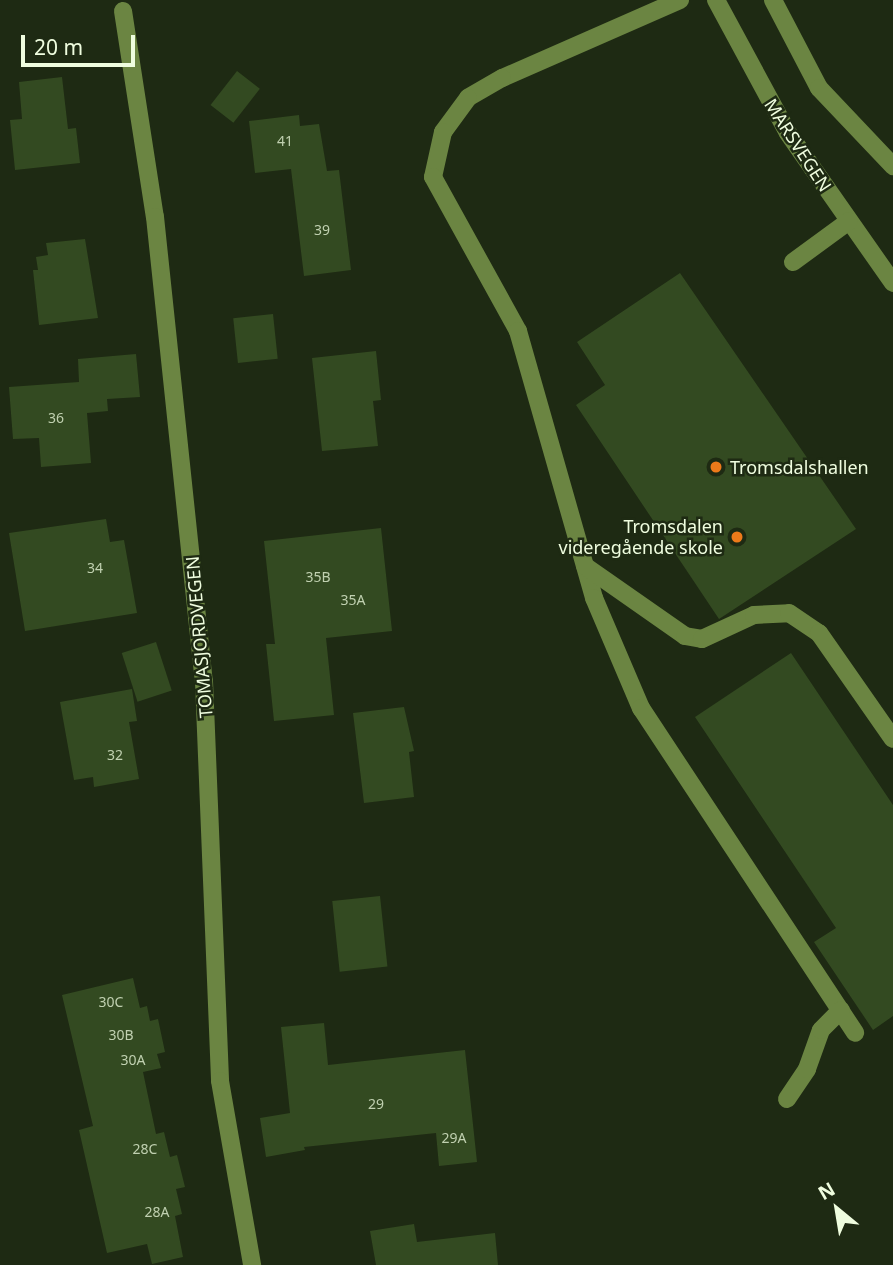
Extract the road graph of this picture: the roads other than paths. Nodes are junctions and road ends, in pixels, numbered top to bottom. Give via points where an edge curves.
1 (680, 0) edge
2 (716, 0) edge
3 (773, 0) edge
4 (123, 11) dead end
5 (893, 166) edge
6 (849, 221) junction
7 (793, 262) dead end
8 (893, 283) edge
9 (585, 566) junction
10 (893, 739) edge
11 (841, 1010) junction
12 (855, 1032) dead end
13 (787, 1099) dead end
14 (252, 1265) edge

1 - 9 street via 474,94 449,119 432,171 447,210 518,331
2 - 6 street, MARSVEGEN via 788,133
3 - 5 street via 820,88
4 - 14 street, TOMASJORDVEGEN via 155,217 204,681 220,1081
6 - 7 street
6 - 8 street, MARSVEGEN
9 - 10 street via 685,636 702,639 754,615 789,613 819,633
9 - 11 street via 601,619 641,708
11 - 12 street
11 - 13 street via 821,1030 807,1069

